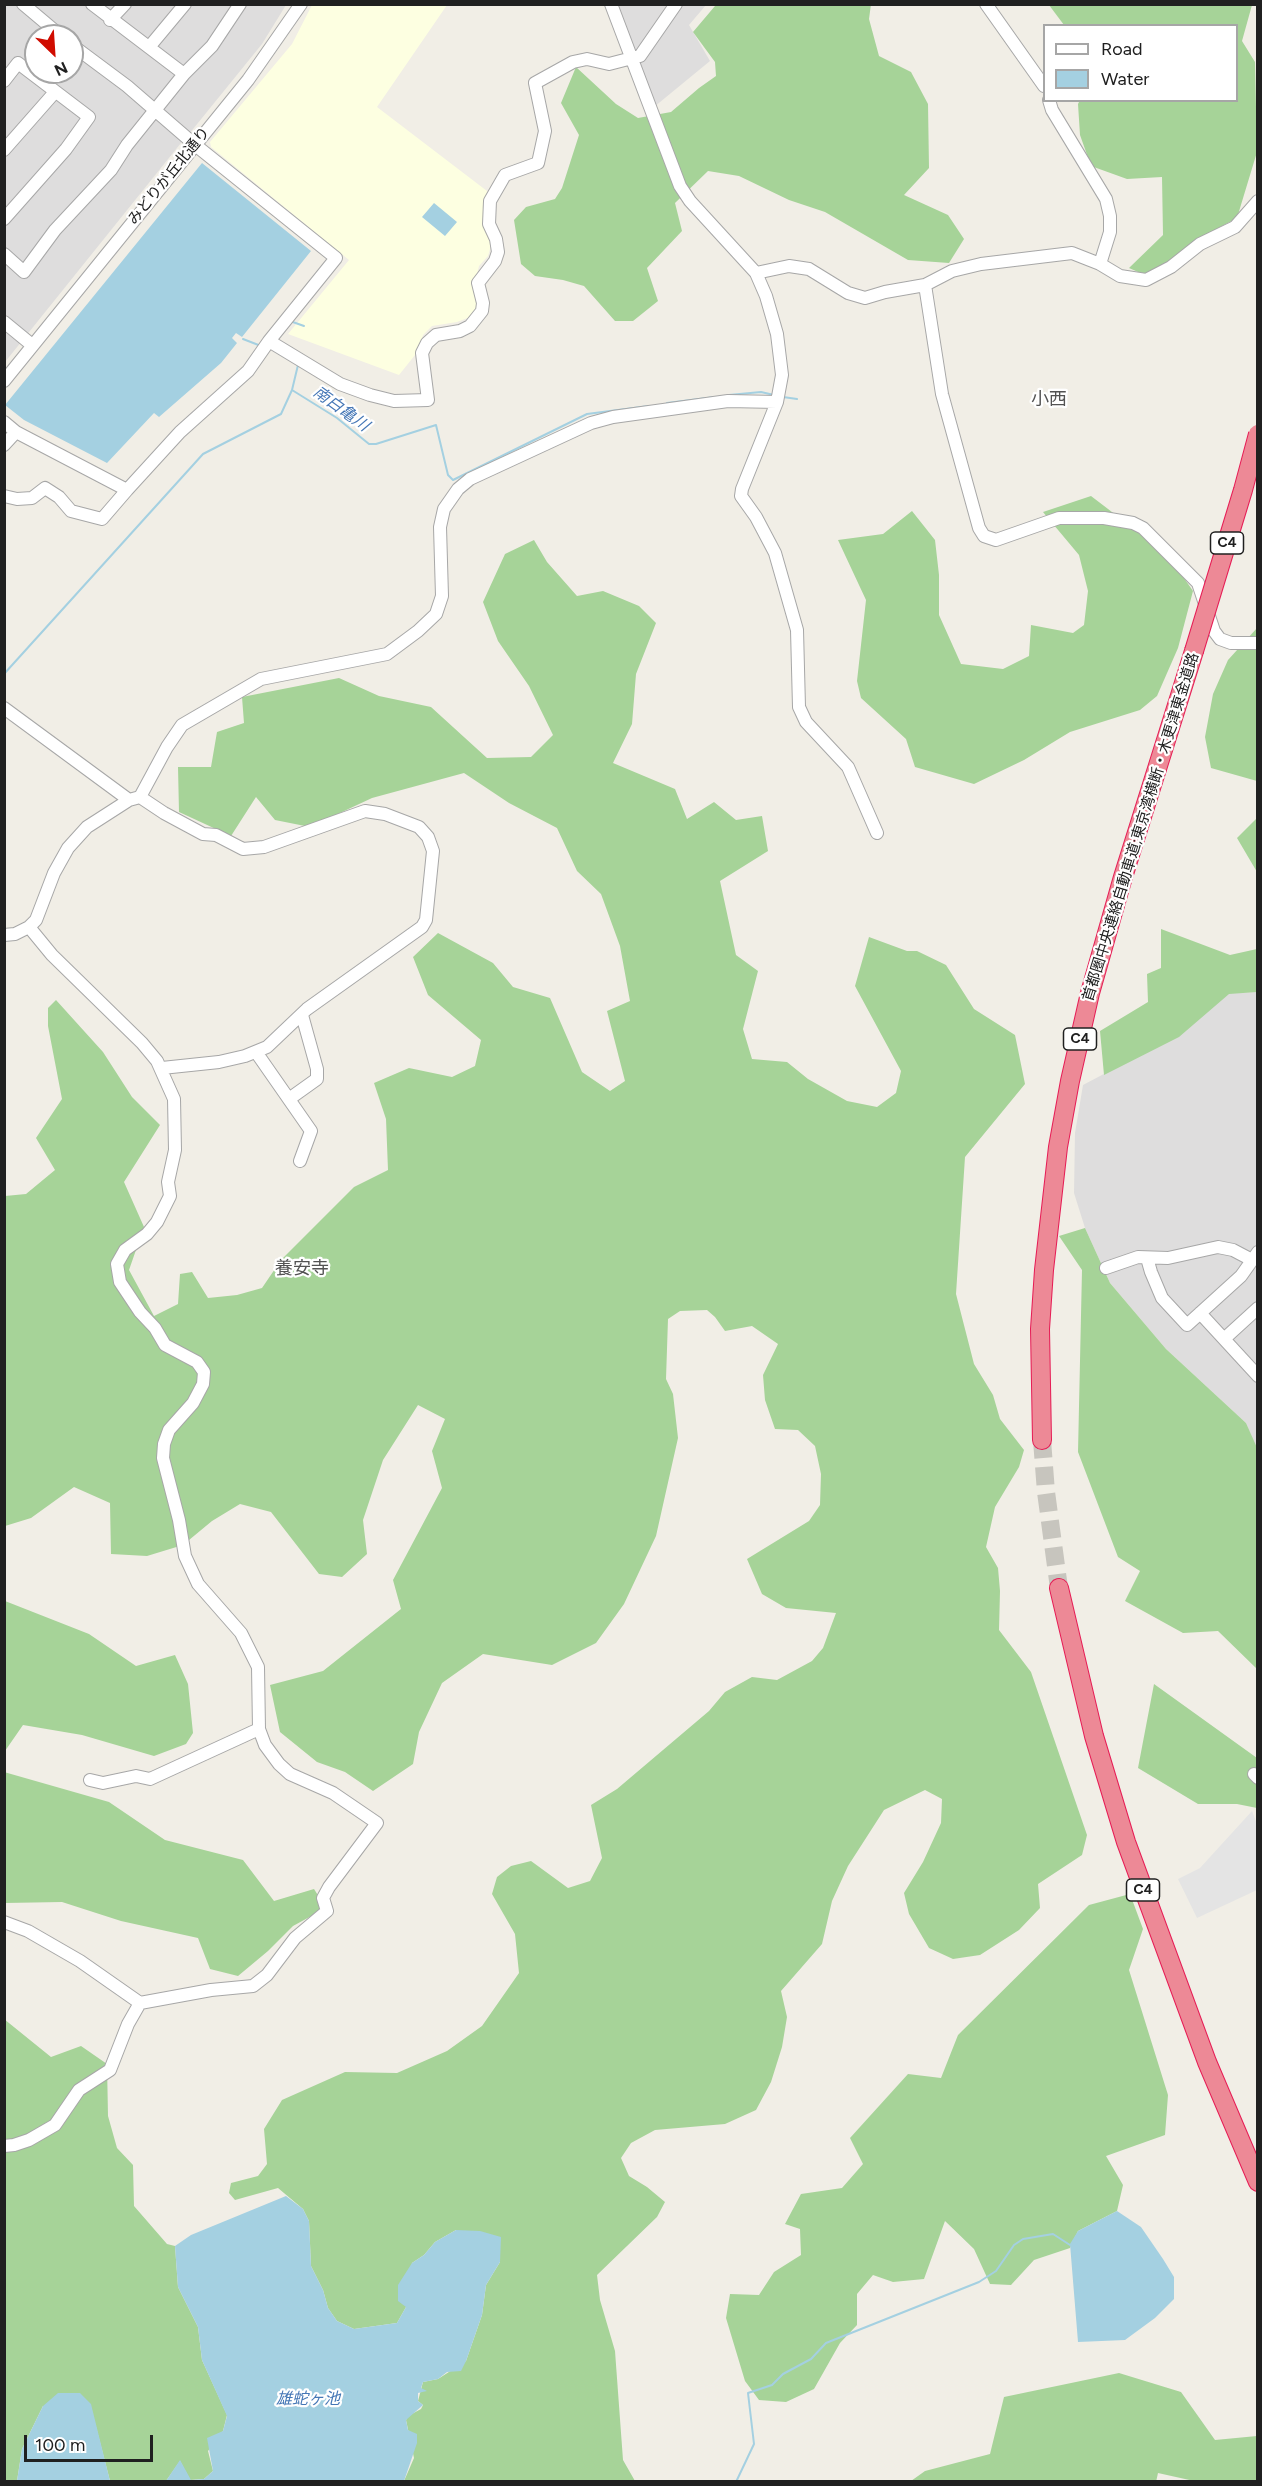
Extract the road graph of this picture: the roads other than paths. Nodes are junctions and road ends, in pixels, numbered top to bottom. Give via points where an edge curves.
1 (23, 4) edge
2 (92, 4) edge
3 (124, 4) edge
4 (185, 4) edge
5 (240, 4) edge
6 (301, 4) edge
7 (611, 4) edge
8 (986, 4) edge
9 (672, 6) edge
10 (110, 20) junction
11 (47, 24) edge
12 (150, 46) junction
13 (84, 54) edge
14 (631, 60) junction
15 (184, 74) junction
16 (4, 81) edge
17 (1043, 85) edge
18 (55, 92) junction
19 (1050, 102) edge
20 (156, 109) junction
21 (194, 144) junction
22 (4, 150) edge
23 (1257, 201) edge
24 (4, 219) edge
25 (4, 254) edge
26 (1100, 264) junction
27 (756, 273) junction
28 (925, 285) junction
29 (4, 322) edge
30 (269, 341) junction
31 (32, 345) junction
32 (4, 381) edge
33 (777, 402) junction
34 (4, 422) edge
35 (16, 432) junction
36 (1257, 434) edge
37 (4, 445) edge
38 (127, 490) junction
39 (4, 496) edge
40 (1257, 643) edge
41 (4, 708) edge
42 (135, 798) junction
43 (877, 833) dead end
44 (29, 927) junction
45 (4, 935) edge
46 (302, 1015) junction
47 (256, 1052) junction
48 (162, 1068) junction
49 (289, 1099) junction
50 (300, 1161) dead end
51 (1255, 1256) edge
52 (1147, 1258) junction
53 (1106, 1268) dead end
54 (1257, 1308) edge
55 (1200, 1314) junction
56 (1224, 1339) junction
57 (1257, 1376) edge
58 (1042, 1440) tunnel mouth
59 (1059, 1588) tunnel mouth
60 (259, 1729) junction
61 (90, 1780) dead end
62 (4, 1922) edge
63 (140, 2003) junction
64 (4, 2146) edge
65 (1257, 2182) edge

1 - 11 street
2 - 10 street
3 - 10 street
4 - 12 street
5 - 15 street via 212,46
6 - 21 street, みどりが丘北通り via 248,80
7 - 14 street
8 - 17 street
9 - 14 street via 640,56
10 - 12 street
12 - 15 street
13 - 20 street
14 - 27 street via 680,186
14 - 30 street via 609,64 586,59 535,82 545,131 538,163 505,175 490,201 489,224 498,252 478,283 482,311 470,326 436,335 427,343 423,353 428,400 394,401 340,384
15 - 20 street
16 - 18 street via 18,63
18 - 22 street
18 - 24 street via 89,117
19 - 26 street via 1106,199 1110,232
20 - 21 street
20 - 25 street via 111,170 55,230 24,272
21 - 30 street via 336,258
21 - 31 street, みどりが丘北通り
23 - 26 street via 1235,227 1200,244 1171,267 1146,280 1120,276
26 - 28 street via 1072,253 981,264 952,271
27 - 28 street via 789,266 809,269 848,293 865,298
27 - 33 street via 780,350 782,375
28 - 40 street via 942,394 984,536 996,540 1059,518 1104,518 1133,523 1143,528 1198,583 1220,639
29 - 31 street
30 - 38 street via 248,371 180,432
31 - 32 street, みどりが丘北通り
33 - 42 street via 728,401 614,417 591,423 470,478 444,510 440,527 442,596 436,614 387,654 261,679 216,704 182,726
33 - 43 street via 741,496 775,553 797,630 799,707 806,722 848,767
34 - 35 street
35 - 37 street
35 - 38 street
36 - 58 highway, 首都圏中央連絡自動車道;東京湾横断・木更津東金道路 / C4, bridge via 1123,877 1070,1081 1044,1270 1040,1329
38 - 39 street via 102,519 71,512 45,488 32,498
41 - 42 street
42 - 44 street via 87,827 68,848 36,920
42 - 46 street via 203,834 216,835 243,849 264,847 365,812 385,814 419,827 428,837 434,851 422,927
44 - 45 street
44 - 48 street
46 - 47 street via 275,1042
46 - 49 street via 317,1079
47 - 48 street via 219,1062
47 - 49 street
48 - 60 street via 174,1099 176,1125 168,1182 170,1197 157,1222 125,1250 117,1264 120,1282 165,1345 197,1362 204,1372 203,1384 193,1403 169,1430 163,1458 185,1556 198,1584 241,1633 258,1667
49 - 50 street via 311,1131
51 - 52 street via 1218,1247 1168,1258
51 - 55 street via 1241,1276
52 - 53 street via 1125,1260
52 - 55 street via 1162,1298 1187,1325
54 - 56 street
55 - 56 street
56 - 57 street
59 - 65 highway, C4 via 1094,1736 1126,1842 1207,2062
60 - 61 street via 150,1779 136,1776 104,1783
60 - 63 street via 265,1745 290,1774 333,1793 376,1823 329,1887 323,1898 327,1911 294,1938 267,1975 253,1986
62 - 63 street via 80,1961
63 - 64 street via 110,2070 79,2090 55,2125 29,2140

